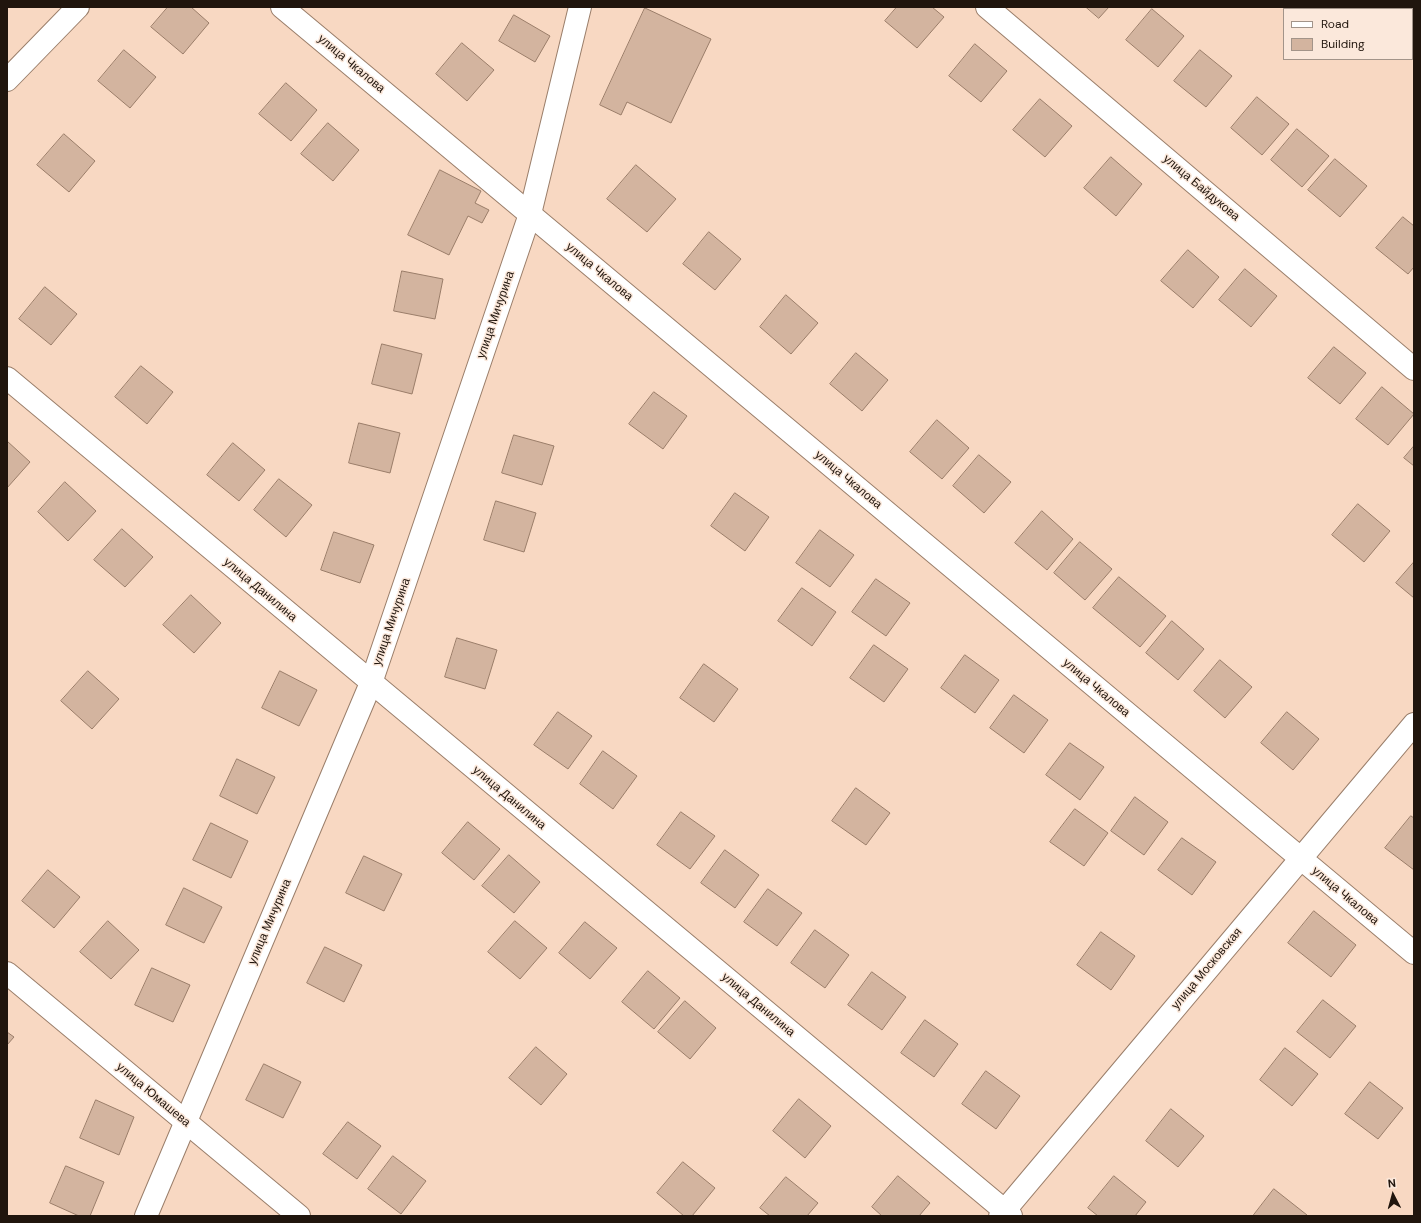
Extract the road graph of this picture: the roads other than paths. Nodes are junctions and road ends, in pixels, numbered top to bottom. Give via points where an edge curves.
1 (78, 7) edge
2 (282, 7) edge
3 (580, 7) edge
4 (987, 7) edge
5 (7, 80) edge
6 (530, 214) junction
7 (1414, 369) edge
8 (7, 378) edge
9 (371, 683) junction
10 (1414, 724) edge
11 (1300, 858) junction
12 (1414, 953) edge
13 (7, 973) edge
14 (186, 1123) junction
15 (1005, 1214) edge
16 (146, 1216) edge
17 (299, 1216) edge

1 - 5 street
2 - 6 street, улица Чкалова
3 - 6 street, улица Мичурина
4 - 7 street, улица Байдукова
6 - 9 street, улица Мичурина
6 - 11 street, улица Чкалова
8 - 9 street, улица Данилина
9 - 14 street, улица Мичурина
9 - 15 street, улица Данилина
10 - 11 street, улица Московская
11 - 12 street, улица Чкалова
11 - 15 street, улица Московская
13 - 14 street, улица Юмашева
14 - 16 street, улица Мичурина
14 - 17 street, улица Юмашева

